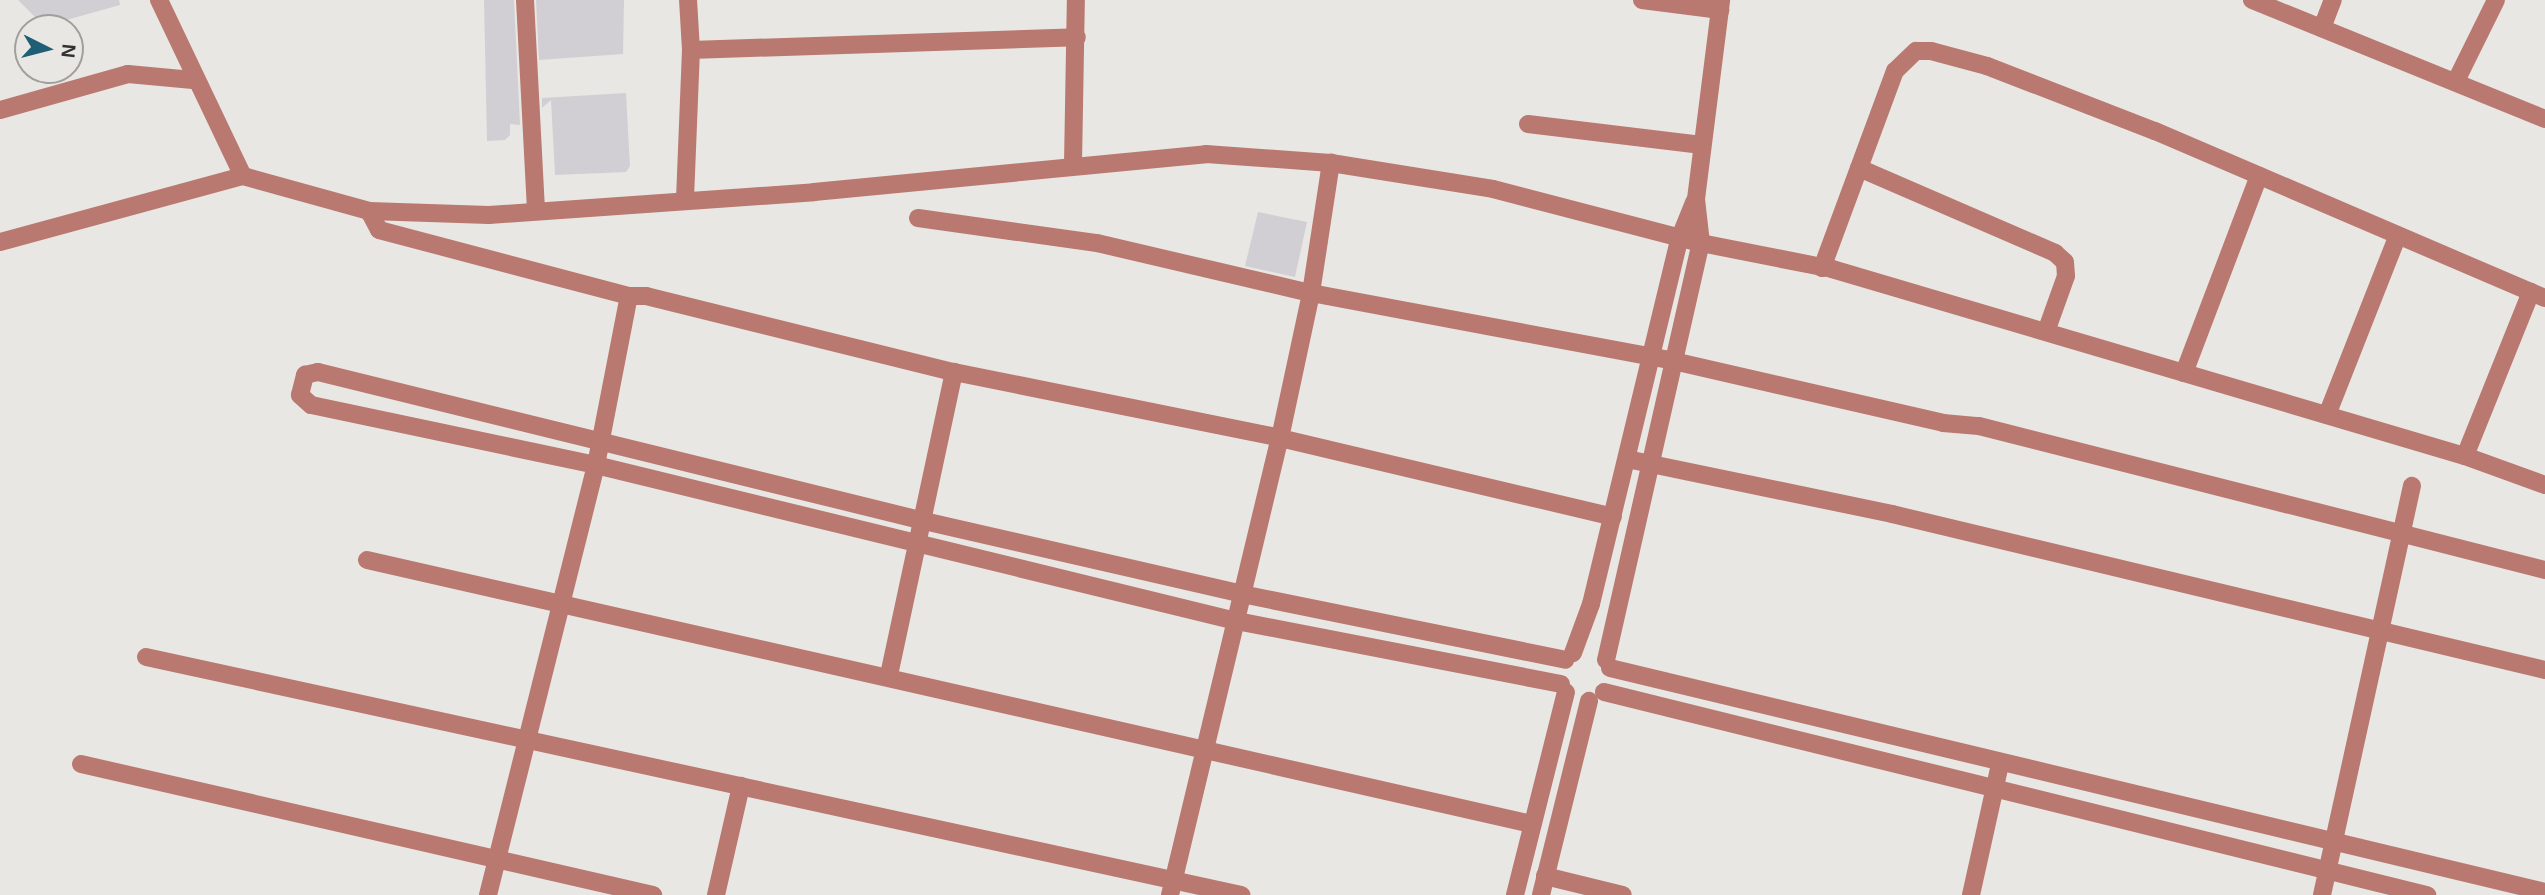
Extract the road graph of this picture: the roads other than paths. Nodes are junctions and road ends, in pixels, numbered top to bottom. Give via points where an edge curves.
1 (159, 0) edge
2 (525, 0) edge
3 (688, 0) edge
4 (1076, 0) edge
5 (1642, 0) edge
6 (2252, 0) edge
7 (2333, 0) edge
8 (2496, 0) edge
9 (1721, 5) edge
10 (2322, 28) junction
11 (1077, 37) junction
12 (691, 50) junction
13 (193, 80) junction
14 (2456, 81) junction
15 (0, 110) edge
16 (2545, 119) edge
17 (1528, 124) dead end
18 (1702, 145) junction
19 (1331, 163) junction
20 (1073, 164) junction
21 (1859, 168) junction
22 (243, 176) junction
23 (2259, 176) junction
24 (685, 199) junction
25 (1696, 199) junction
26 (369, 211) junction
27 (536, 211) junction
28 (918, 218) dead end
29 (2398, 235) junction
30 (1680, 237) junction
31 (0, 243) edge
32 (1701, 243) junction
33 (1822, 268) junction
34 (1311, 293) junction
35 (2538, 295) edge
36 (629, 296) junction
37 (2046, 332) junction
38 (1650, 359) junction
39 (1671, 361) junction
40 (954, 372) junction
41 (2183, 373) junction
42 (2327, 415) junction
43 (1280, 438) junction
44 (602, 440) junction
45 (2465, 456) junction
46 (1627, 459) junction
47 (1648, 463) junction
48 (596, 465) junction
49 (2545, 485) edge
50 (2413, 486) dead end
51 (1614, 517) junction
52 (924, 521) junction
53 (2404, 534) junction
54 (919, 543) junction
55 (367, 560) dead end
56 (2545, 570) edge
57 (1242, 594) junction
58 (561, 603) junction
59 (1236, 621) junction
60 (2384, 629) junction
61 (146, 657) dead end
62 (1569, 657) junction
63 (1608, 664) junction
64 (2545, 670) edge
65 (889, 675) junction
66 (1564, 688) junction
67 (1597, 697) junction
68 (528, 743) junction
69 (1204, 751) junction
70 (81, 764) dead end
71 (2000, 764) junction
72 (741, 786) junction
73 (1994, 790) junction
74 (1532, 824) junction
75 (2335, 843) junction
76 (499, 859) junction
77 (2327, 872) junction
78 (1545, 876) junction
79 (1172, 887) edge
80 (2545, 892) edge
81 (488, 895) edge
82 (653, 895) edge
83 (716, 895) edge
84 (1241, 895) edge
85 (1515, 895) edge
86 (1541, 895) edge
87 (1623, 895) edge
88 (1971, 895) edge
89 (2322, 895) edge
90 (2427, 895) edge

1 - 13 street
2 - 27 street
3 - 12 street
4 - 11 street
5 - 9 street
6 - 10 street
7 - 10 street
8 - 14 street
9 - 18 street
10 - 14 street
11 - 12 street
11 - 20 street
12 - 24 street
13 - 15 street via 128,74 96,79
13 - 22 street
14 - 16 street
17 - 18 street
18 - 25 street
19 - 20 street via 1206,154
19 - 30 street via 1493,189
19 - 34 street
20 - 24 street via 814,192
21 - 23 street via 1895,71 1916,51 1931,51 2000,71
21 - 33 street
21 - 37 street via 2056,253 2064,262 2066,276
22 - 26 street
22 - 31 street
23 - 29 street
23 - 41 street
24 - 27 street
25 - 30 street
25 - 32 street
26 - 27 street via 489,215
26 - 36 street via 379,230
28 - 34 street via 1097,243
29 - 35 street
29 - 42 street
30 - 32 street
30 - 38 street
32 - 33 street
32 - 39 street
33 - 37 street
34 - 38 street
34 - 43 street
35 - 45 street
36 - 40 street via 646,296
36 - 44 street
37 - 41 street
38 - 39 street
38 - 46 street
39 - 47 street
39 - 53 street via 1943,422 1979,426
40 - 43 street
40 - 52 street
41 - 42 street
42 - 45 street
43 - 51 street
43 - 57 street
44 - 48 street
44 - 48 street via 318,372 309,371 300,395 311,405
44 - 52 street
45 - 49 street
46 - 47 street
46 - 51 street
47 - 60 street via 1892,514
47 - 63 street
48 - 54 street
48 - 58 street
50 - 53 street
51 - 62 street
52 - 54 street
52 - 57 street
53 - 56 street
53 - 60 street
54 - 59 street
54 - 65 street
55 - 58 street
57 - 59 street
57 - 62 street
58 - 65 street
58 - 68 street
59 - 66 street
59 - 69 street
60 - 64 street
60 - 75 street
61 - 68 street
62 - 63 street via 1589,650
62 - 66 street
63 - 67 street
63 - 71 street
65 - 69 street
66 - 67 street
66 - 74 street
67 - 73 street
67 - 78 street
68 - 72 street
68 - 76 street
69 - 74 street
69 - 79 street
70 - 76 street
71 - 73 street
71 - 75 street
72 - 79 street
72 - 83 street
73 - 77 street
73 - 88 street
74 - 85 street
75 - 77 street
75 - 80 street
76 - 81 street
76 - 82 street
77 - 89 street
77 - 90 street
78 - 86 street
78 - 87 street
79 - 84 street

